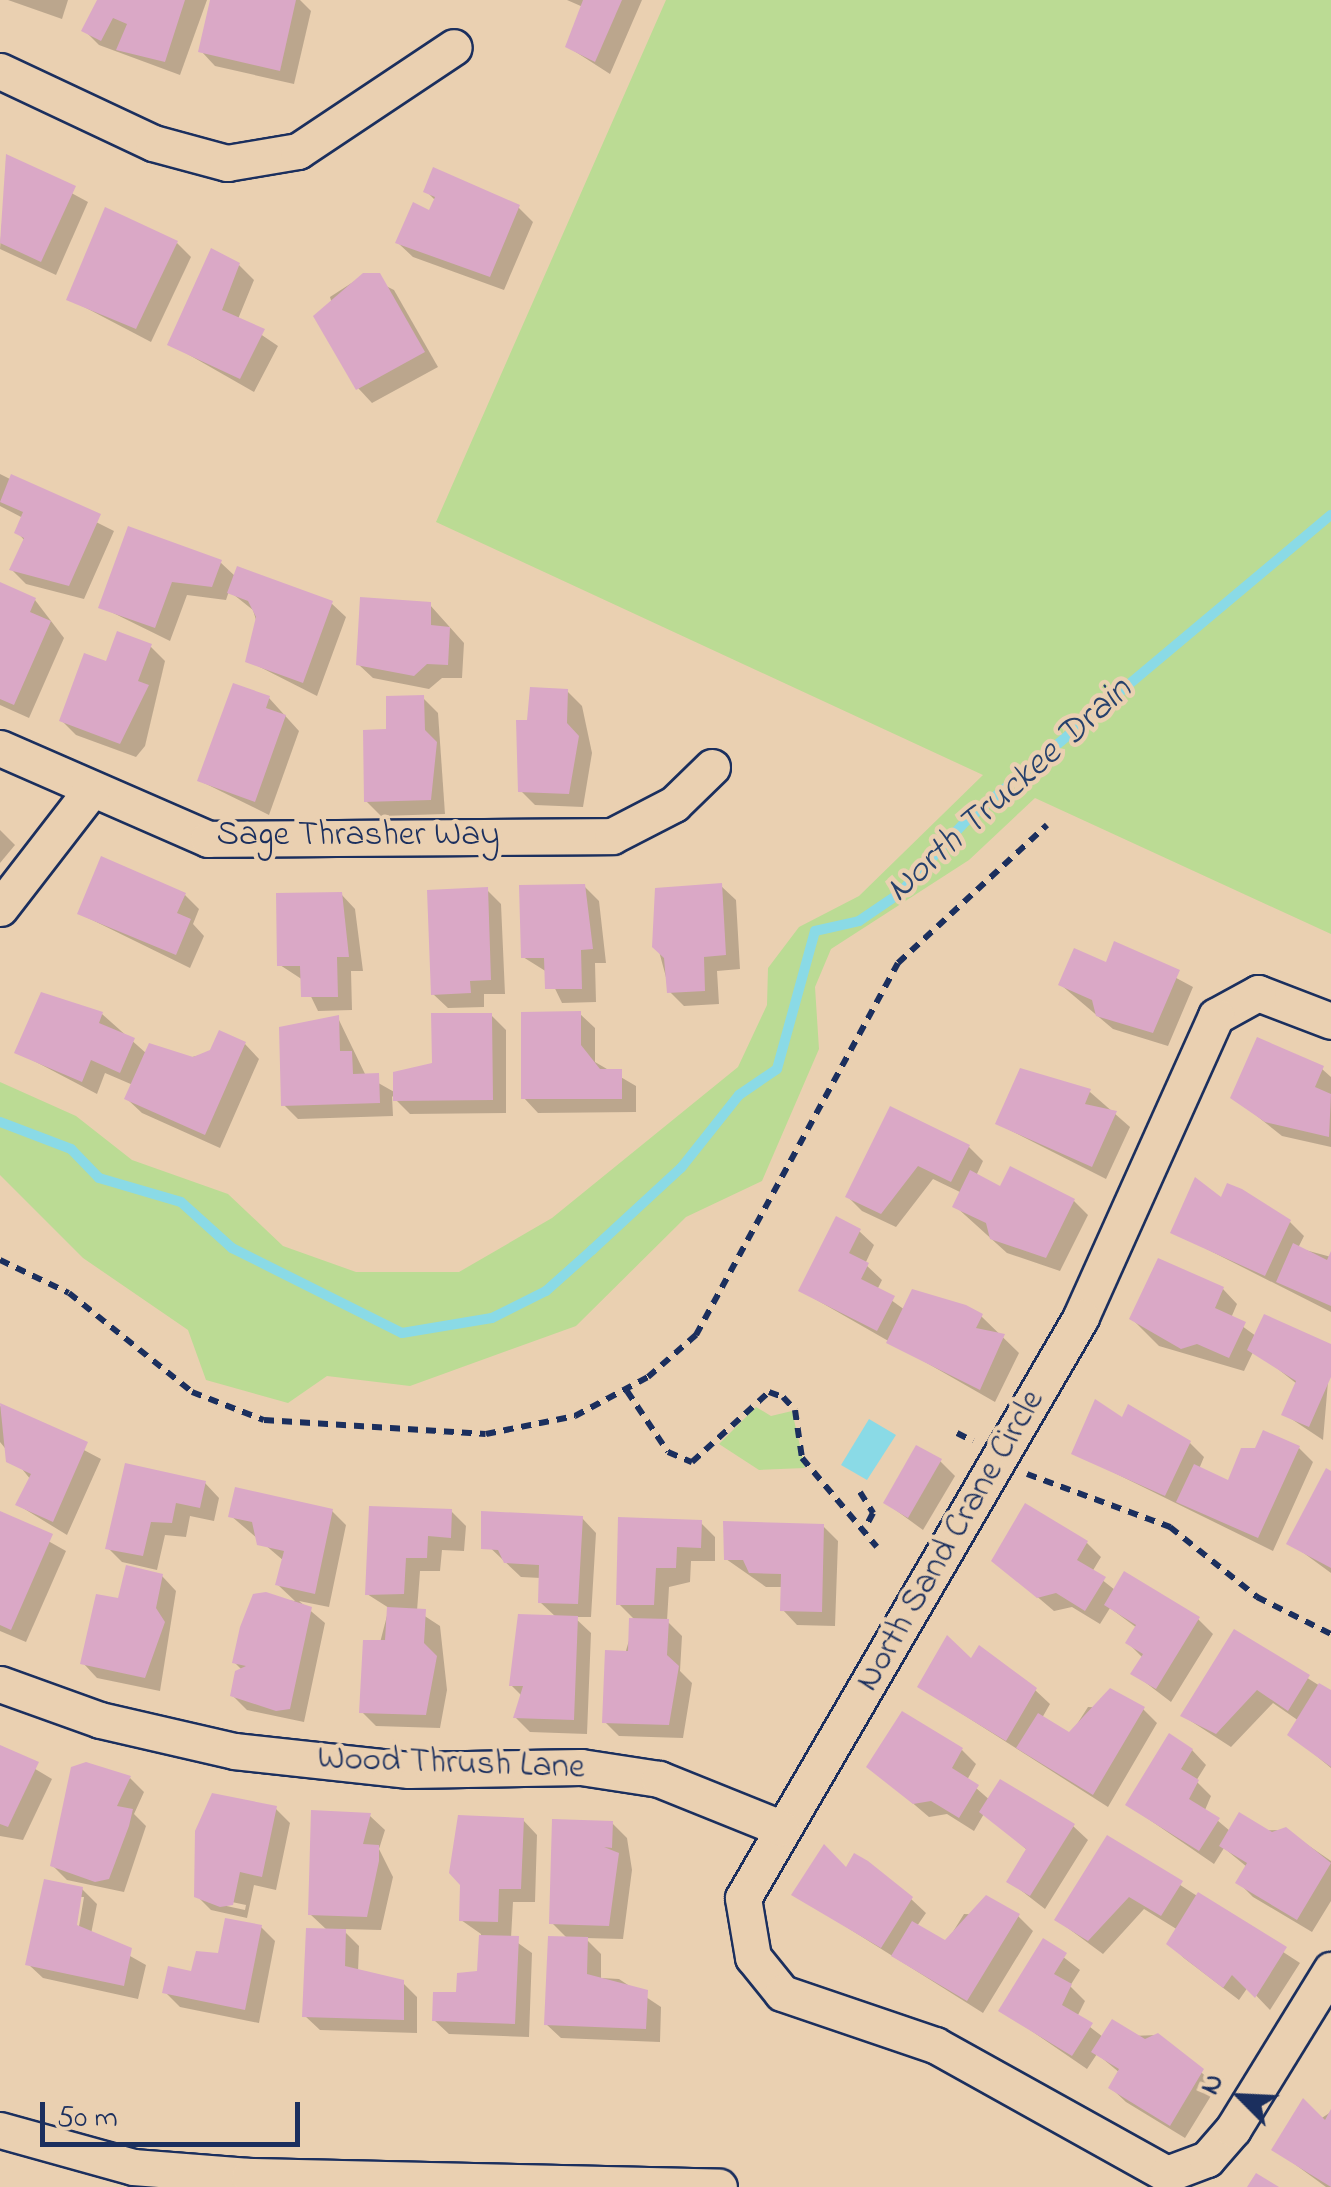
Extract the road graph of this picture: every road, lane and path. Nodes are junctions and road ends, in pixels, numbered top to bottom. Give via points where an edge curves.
1 (454, 47) dead end
2 (0, 70) edge
3 (0, 748) edge
4 (712, 766) dead end
5 (92, 789) junction
6 (1047, 825) dead end
7 (0, 908) edge
8 (1331, 1022) edge
9 (0, 1260) edge
10 (627, 1391) junction
11 (1018, 1468) dead end
12 (860, 1492) dead end
13 (864, 1530) junction
14 (878, 1547) dead end
15 (1331, 1634) edge
16 (0, 1684) edge
17 (782, 1828) junction
18 (1331, 1970) edge
19 (0, 2130) edge
20 (322, 2181) edge
21 (719, 2187) edge

1 - 2 street via 298,151 228,163 152,143
3 - 5 street, Sage Thrasher Way
4 - 5 street, Sage Thrasher Way via 674,804 612,836 208,839
5 - 7 street
6 - 10 path via 898,963 714,1307 696,1335
8 - 17 street, North Sand Crane Circle via 1258,992 1216,1016 1080,1318
9 - 10 path via 69,1293 192,1392 264,1420 486,1434 575,1416
10 - 13 path via 668,1452 692,1462 769,1392 784,1397 796,1410 802,1458
11 - 15 path via 1170,1527 1256,1597
12 - 13 path via 873,1512
13 - 14 path
16 - 17 street, Wood Thrush Lane via 100,1720 234,1751 409,1770 581,1767 659,1779
17 - 18 street, North Sand Crane Circle via 744,1898 753,1957 782,1994 966,2061 1167,2174 1207,2158 1233,2130
19 - 20 street via 133,2167
20 - 21 street

